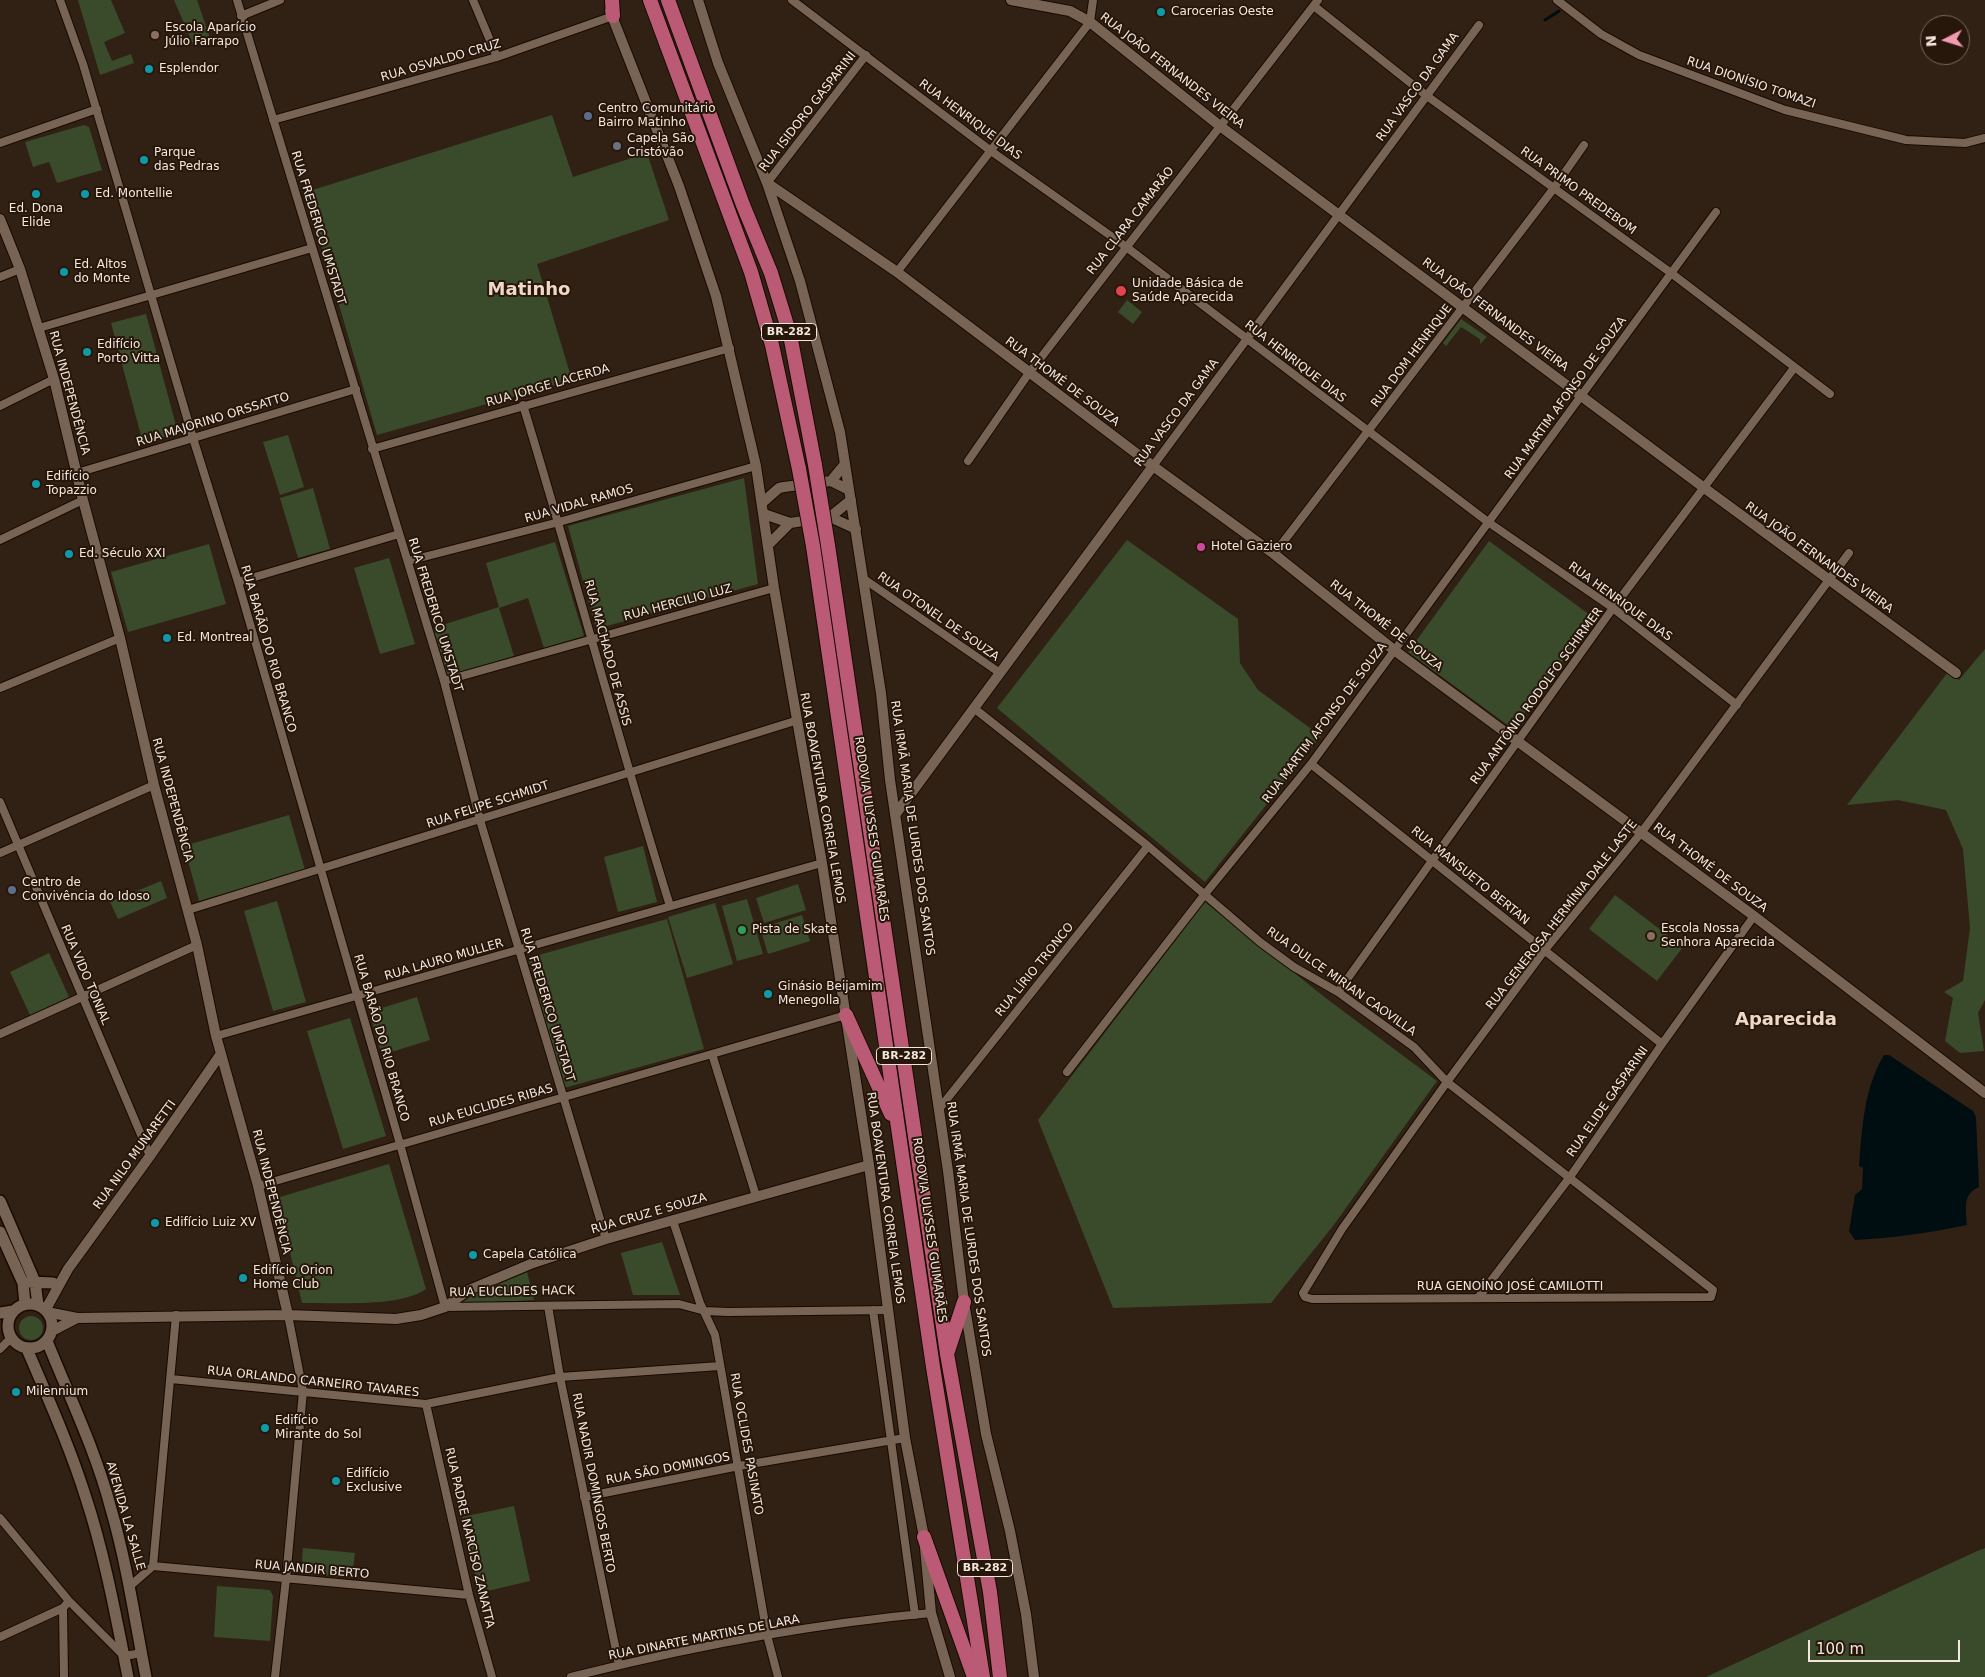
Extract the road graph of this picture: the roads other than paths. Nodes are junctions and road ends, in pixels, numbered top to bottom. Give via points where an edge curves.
1 (60, 0) edge
2 (236, 0) edge
3 (280, 0) edge
4 (473, 0) edge
5 (605, 0) edge
6 (612, 0) edge
7 (650, 0) edge
8 (668, 0) edge
9 (698, 0) edge
10 (792, 0) edge
11 (1011, 0) edge
12 (1093, 0) edge
13 (1557, 0) edge
14 (1316, 3) edge
15 (241, 16) junction
16 (613, 16) junction
17 (1090, 22) junction
18 (1479, 25) dead end
19 (866, 55) junction
20 (496, 58) junction
21 (1426, 96) junction
22 (96, 109) junction
23 (273, 120) junction
24 (1220, 126) junction
25 (1985, 138) edge
26 (0, 143) edge
27 (1584, 145) dead end
28 (991, 151) junction
29 (767, 183) junction
30 (1554, 188) junction
31 (1716, 212) dead end
32 (1340, 214) junction
33 (0, 219) edge
34 (1125, 246) junction
35 (312, 248) junction
36 (20, 269) junction
37 (897, 272) junction
38 (1671, 273) junction
39 (0, 277) edge
40 (151, 296) junction
41 (1464, 307) junction
42 (39, 328) junction
43 (1248, 340) junction
44 (730, 348) junction
45 (1794, 368) junction
46 (1029, 373) junction
47 (54, 379) junction
48 (356, 389) junction
49 (1830, 394) dead end
50 (1582, 396) junction
51 (523, 405) junction
52 (0, 406) edge
53 (1369, 432) junction
54 (193, 438) junction
55 (372, 449) junction
56 (968, 461) dead end
57 (846, 464) junction
58 (756, 466) junction
59 (1153, 466) junction
60 (77, 473) junction
61 (758, 479) junction
62 (831, 481) junction
63 (1703, 487) junction
64 (779, 488) junction
65 (850, 495) junction
66 (83, 500) junction
67 (762, 503) junction
68 (764, 514) junction
69 (830, 516) junction
70 (559, 522) junction
71 (1488, 522) junction
72 (790, 523) junction
73 (856, 529) junction
74 (399, 534) junction
75 (0, 540) edge
76 (768, 545) junction
77 (1849, 553) dead end
78 (1274, 554) junction
79 (408, 561) junction
80 (864, 578) junction
81 (1828, 579) junction
82 (238, 582) junction
83 (774, 588) junction
84 (1613, 608) junction
85 (120, 638) junction
86 (592, 638) junction
87 (1394, 650) junction
88 (1000, 673) junction
89 (1956, 673) dead end
90 (444, 681) junction
91 (0, 688) edge
92 (1737, 705) junction
93 (975, 709) junction
94 (795, 721) junction
95 (1519, 742) junction
96 (1311, 764) junction
97 (628, 772) junction
98 (154, 785) junction
99 (0, 802) edge
100 (895, 816) junction
101 (480, 820) junction
102 (1641, 832) junction
103 (18, 845) junction
104 (1148, 846) junction
105 (0, 853) edge
106 (1432, 859) junction
107 (822, 863) junction
108 (320, 870) junction
109 (1205, 894) junction
110 (670, 906) junction
111 (188, 910) junction
112 (1754, 916) junction
113 (197, 945) junction
114 (518, 950) junction
115 (1544, 951) junction
116 (1338, 992) junction
117 (357, 996) junction
118 (82, 997) junction
119 (846, 1016) junction
120 (0, 1034) edge
121 (216, 1036) junction
122 (1662, 1044) junction
123 (712, 1054) junction
124 (220, 1055) junction
125 (1068, 1072) dead end
126 (1447, 1082) junction
127 (1985, 1093) edge
128 (563, 1098) junction
129 (939, 1109) junction
130 (898, 1128) junction
131 (400, 1144) junction
132 (150, 1156) junction
133 (869, 1165) junction
134 (1570, 1177) junction
135 (258, 1186) junction
136 (756, 1196) junction
137 (0, 1201) edge
138 (673, 1221) junction
139 (0, 1232) edge
140 (606, 1239) junction
141 (68, 1269) junction
142 (35, 1282) junction
143 (23, 1283) junction
144 (53, 1283) junction
145 (1714, 1294) joint
146 (1305, 1297) joint
147 (1478, 1298) junction
148 (964, 1302) junction
149 (25, 1304) junction
150 (548, 1306) junction
151 (445, 1307) junction
152 (43, 1308) junction
153 (873, 1310) junction
154 (889, 1310) junction
155 (705, 1311) junction
156 (0, 1312) edge
157 (13, 1312) junction
158 (288, 1314) junction
159 (176, 1315) junction
160 (77, 1318) junction
161 (6, 1331) edge
162 (50, 1336) junction
163 (0, 1349) edge
164 (27, 1349) junction
165 (947, 1354) junction
166 (720, 1366) junction
167 (560, 1377) junction
168 (171, 1379) junction
169 (303, 1391) junction
170 (426, 1404) junction
171 (86, 1438) junction
172 (905, 1438) junction
173 (891, 1440) junction
174 (68, 1445) junction
175 (739, 1466) junction
176 (584, 1497) junction
177 (0, 1518) edge
178 (924, 1537) junction
179 (153, 1566) junction
180 (286, 1579) junction
181 (130, 1586) junction
182 (469, 1595) junction
183 (69, 1601) junction
184 (63, 1608) junction
185 (931, 1613) junction
186 (915, 1615) junction
187 (767, 1635) junction
188 (0, 1637) edge
189 (142, 1653) junction
190 (124, 1656) junction
191 (619, 1665) junction
192 (64, 1677) edge
193 (128, 1677) edge
194 (146, 1677) edge
195 (275, 1677) edge
196 (492, 1677) edge
197 (571, 1677) edge
198 (778, 1677) edge
199 (950, 1677) edge
200 (974, 1677) edge
201 (983, 1677) edge
202 (1000, 1677) edge
203 (1034, 1677) edge

1 - 22 street, RUA BARÃO DO RIO BRANCO
2 - 15 street, RUA FREDERICO UMSTADT
3 - 15 street
4 - 20 street
5 - 16 street, RUA BOAVENTURA CORREIA LEMOS
6 - 16 highway
7 - 130 highway, RODOVIA ULYSSES GUIMARÃES / BR-282, bridge via 751,272 772,344 813,546
8 - 165 highway, RODOVIA ULYSSES GUIMARÃES / BR-282, bridge via 771,273 790,335 816,465
9 - 29 street, RUA IRMÃ MARIA DE LURDES DOS SANTOS via 718,63
10 - 19 street, RUA HENRIQUE DIAS
11 - 17 street, RUA JOÃO FERNANDES VIEIRA via 1070,11
12 - 17 street
13 - 25 street, RUA DIONÍSIO TOMAZI via 1601,34 1639,55 1785,110 1906,140 1965,143
14 - 21 street, RUA PRIMO PREDEBOM
14 - 24 street, RUA CLARA CAMARÃO
15 - 23 street, RUA FREDERICO UMSTADT
16 - 20 street, RUA OSVALDO CRUZ
16 - 44 street, RUA BOAVENTURA CORREIA LEMOS via 679,186
17 - 24 street, RUA JOÃO FERNANDES VIEIRA
17 - 28 street
18 - 21 street, RUA VASCO DA GAMA
19 - 28 street, RUA HENRIQUE DIAS
19 - 29 street, RUA ISIDORO GASPARINI
20 - 23 street, RUA OSVALDO CRUZ
21 - 30 street, RUA PRIMO PREDEBOM
21 - 32 street, RUA VASCO DA GAMA
22 - 26 street
22 - 40 street, RUA BARÃO DO RIO BRANCO
23 - 35 street, RUA FREDERICO UMSTADT
24 - 32 street, RUA JOÃO FERNANDES VIEIRA
24 - 34 street, RUA CLARA CAMARÃO
27 - 30 street, RUA DOM HENRIQUE
28 - 34 street, RUA HENRIQUE DIAS
28 - 37 street
29 - 37 street, RUA THOMÉ DE SOUZA
29 - 57 street, RUA IRMÃ MARIA DE LURDES DOS SANTOS via 800,281
30 - 38 street, RUA PRIMO PREDEBOM
30 - 41 street, RUA DOM HENRIQUE
31 - 38 street, RUA MARTIM AFONSO DE SOUZA
32 - 41 street, RUA JOÃO FERNANDES VIEIRA
32 - 43 street, RUA VASCO DA GAMA
33 - 36 street, RUA INDEPENDÊNCIA
34 - 43 street, RUA HENRIQUE DIAS
34 - 46 street, RUA CLARA CAMARÃO
35 - 40 street
35 - 48 street, RUA FREDERICO UMSTADT
36 - 39 street
36 - 42 street, RUA INDEPENDÊNCIA
37 - 46 street, RUA THOMÉ DE SOUZA
38 - 45 street, RUA PRIMO PREDEBOM
38 - 50 street, RUA MARTIM AFONSO DE SOUZA
40 - 42 street
40 - 54 street, RUA BARÃO DO RIO BRANCO
41 - 50 street, RUA JOÃO FERNANDES VIEIRA
41 - 53 street, RUA DOM HENRIQUE
42 - 47 street, RUA INDEPENDÊNCIA
43 - 53 street, RUA HENRIQUE DIAS
43 - 59 street, RUA VASCO DA GAMA
44 - 51 street, RUA JORGE LACERDA
44 - 58 street, RUA BOAVENTURA CORREIA LEMOS
45 - 49 street, RUA PRIMO PREDEBOM
45 - 63 street, RUA ANTÔNIO RODOLFO SCHIRMER
46 - 56 street, RUA CLARA CAMARÃO
46 - 59 street, RUA THOMÉ DE SOUZA
47 - 52 street
47 - 60 street, RUA INDEPENDÊNCIA
48 - 54 street, RUA MAJORINO ORSSATTO
48 - 55 street, RUA FREDERICO UMSTADT
50 - 63 street, RUA JOÃO FERNANDES VIEIRA
50 - 71 street, RUA MARTIM AFONSO DE SOUZA
51 - 55 street, RUA JORGE LACERDA
51 - 70 street, RUA MACHADO DE ASSIS
53 - 71 street, RUA HENRIQUE DIAS
53 - 78 street, RUA DOM HENRIQUE
54 - 60 street, RUA MAJORINO ORSSATTO
54 - 82 street, RUA BARÃO DO RIO BRANCO
55 - 74 street, RUA FREDERICO UMSTADT
57 - 62 street
57 - 65 street, RUA IRMÃ MARIA DE LURDES DOS SANTOS
58 - 61 street, RUA BOAVENTURA CORREIA LEMOS
58 - 70 street, RUA VIDAL RAMOS
59 - 78 street, RUA THOMÉ DE SOUZA
59 - 88 street, RUA VASCO DA GAMA
60 - 66 street, RUA INDEPENDÊNCIA
61 - 64 street
61 - 67 street, RUA BOAVENTURA CORREIA LEMOS
62 - 64 street
62 - 65 street
63 - 81 street, RUA JOÃO FERNANDES VIEIRA
63 - 84 street, RUA ANTÔNIO RODOLFO SCHIRMER
64 - 67 street
65 - 69 street
65 - 73 street, RUA IRMÃ MARIA DE LURDES DOS SANTOS
66 - 75 street
66 - 85 street, RUA INDEPENDÊNCIA
67 - 68 street, RUA BOAVENTURA CORREIA LEMOS
68 - 72 street
68 - 76 street, RUA BOAVENTURA CORREIA LEMOS
69 - 72 street
69 - 73 street
70 - 79 street, RUA VIDAL RAMOS
70 - 86 street, RUA MACHADO DE ASSIS
71 - 84 street, RUA HENRIQUE DIAS
71 - 87 street, RUA MARTIM AFONSO DE SOUZA
72 - 76 street
73 - 80 street, RUA IRMÃ MARIA DE LURDES DOS SANTOS
74 - 79 street, RUA FREDERICO UMSTADT
74 - 82 street
76 - 83 street, RUA BOAVENTURA CORREIA LEMOS
77 - 81 street, RUA GENEROSA HERMÍNIA DALE LASTE
78 - 87 street, RUA THOMÉ DE SOUZA
79 - 90 street, RUA FREDERICO UMSTADT
80 - 88 street, RUA OTONEL DE SOUZA
80 - 100 street, RUA IRMÃ MARIA DE LURDES DOS SANTOS
81 - 89 street, RUA JOÃO FERNANDES VIEIRA
81 - 92 street, RUA GENEROSA HERMÍNIA DALE LASTE
82 - 108 street, RUA BARÃO DO RIO BRANCO
83 - 86 street, RUA HERCILIO LUZ
83 - 94 street, RUA BOAVENTURA CORREIA LEMOS
84 - 92 street, RUA HENRIQUE DIAS
84 - 95 street, RUA ANTÔNIO RODOLFO SCHIRMER
85 - 91 street
85 - 98 street, RUA INDEPENDÊNCIA
86 - 90 street, RUA HERCILIO LUZ
86 - 97 street, RUA MACHADO DE ASSIS
87 - 95 street, RUA THOMÉ DE SOUZA
87 - 96 street, RUA MARTIM AFONSO DE SOUZA
88 - 93 street, RUA VASCO DA GAMA
90 - 101 street, RUA FREDERICO UMSTADT
92 - 102 street, RUA GENEROSA HERMÍNIA DALE LASTE
93 - 100 street, RUA VASCO DA GAMA
93 - 104 street, RUA DULCE MIRIAN CAOVILLA
94 - 97 street, RUA FELIPE SCHMIDT
94 - 107 street, RUA BOAVENTURA CORREIA LEMOS
95 - 102 street, RUA THOMÉ DE SOUZA
95 - 106 street, RUA ANTÔNIO RODOLFO SCHIRMER
96 - 106 street, RUA MANSUETO BERTAN
96 - 109 street, RUA MARTIM AFONSO DE SOUZA
97 - 101 street, RUA FELIPE SCHMIDT
97 - 110 street, RUA MACHADO DE ASSIS
98 - 103 street
98 - 111 street, RUA INDEPENDÊNCIA
99 - 103 street, RUA VIDO TONIAL
100 - 129 street, RUA IRMÃ MARIA DE LURDES DOS SANTOS
101 - 108 street, RUA FELIPE SCHMIDT
101 - 114 street, RUA FREDERICO UMSTADT
102 - 112 street, RUA THOMÉ DE SOUZA
102 - 115 street, RUA GENEROSA HERMÍNIA DALE LASTE
103 - 105 street
103 - 118 street, RUA VIDO TONIAL
104 - 109 street, RUA DULCE MIRIAN CAOVILLA
104 - 129 street, RUA LÍRIO TRONCO
106 - 115 street, RUA MANSUETO BERTAN
106 - 116 street, RUA ANTÔNIO RODOLFO SCHIRMER
107 - 110 street, RUA LAURO MULLER
107 - 119 street, RUA BOAVENTURA CORREIA LEMOS
108 - 111 street, RUA FELIPE SCHMIDT
108 - 117 street, RUA BARÃO DO RIO BRANCO
109 - 116 street, RUA DULCE MIRIAN CAOVILLA via 1288,962
109 - 125 street, RUA MARTIM AFONSO DE SOUZA
110 - 114 street, RUA LAURO MULLER
111 - 113 street, RUA INDEPENDÊNCIA
112 - 122 street, RUA ELIDE GASPARINI
112 - 127 street, RUA THOMÉ DE SOUZA
113 - 118 street
113 - 121 street, RUA INDEPENDÊNCIA
114 - 117 street, RUA LAURO MULLER
114 - 128 street, RUA FREDERICO UMSTADT
115 - 122 street, RUA MANSUETO BERTAN
115 - 126 street, RUA GENEROSA HERMÍNIA DALE LASTE
116 - 126 street, RUA DULCE MIRIAN CAOVILLA via 1414,1047
117 - 121 street, RUA LAURO MULLER
117 - 131 street, RUA BARÃO DO RIO BRANCO
118 - 120 street
118 - 132 street, RUA VIDO TONIAL
119 - 123 street, RUA EUCLIDES RIBAS
119 - 130 highway
119 - 133 street, RUA BOAVENTURA CORREIA LEMOS
121 - 124 street, RUA INDEPENDÊNCIA
122 - 134 street, RUA ELIDE GASPARINI
123 - 128 street, RUA EUCLIDES RIBAS
123 - 136 street
124 - 132 street, RUA NILO MUNARETTI
124 - 135 street, RUA INDEPENDÊNCIA
126 - 134 street, RUA DULCE MIRIAN CAOVILLA
126 - 146 street, RUA GENEROSA HERMÍNIA DALE LASTE via 1342,1230 1304,1290
128 - 131 street, RUA EUCLIDES RIBAS
128 - 140 street, RUA FREDERICO UMSTADT
129 - 148 street, RUA IRMÃ MARIA DE LURDES DOS SANTOS
130 - 201 highway, RODOVIA ULYSSES GUIMARÃES / BR-282
131 - 135 street, RUA EUCLIDES RIBAS
131 - 151 street, RUA BARÃO DO RIO BRANCO
132 - 141 street, RUA NILO MUNARETTI
133 - 136 street, RUA CRUZ E SOUZA
133 - 154 street, RUA BOAVENTURA CORREIA LEMOS
134 - 145 street, RUA DULCE MIRIAN CAOVILLA
134 - 147 street, RUA ELIDE GASPARINI
135 - 158 street, RUA INDEPENDÊNCIA
136 - 138 street, RUA CRUZ E SOUZA
137 - 142 main road
138 - 140 street, RUA CRUZ E SOUZA
138 - 155 street, RUA OCLIDES PASINATO
139 - 143 main road
140 - 151 street, RUA CRUZ E SOUZA via 533,1263 469,1290
141 - 144 street, RUA NILO MUNARETTI
141 - 152 street, RUA NILO MUNARETTI
142 - 143 main road
142 - 144 main road
142 - 152 main road
143 - 149 main road
144 - 152 street, RUA NILO MUNARETTI
145 - 147 street, RUA GENOÍNO JOSÉ CAMILOTTI via 1711,1297
146 - 147 street, RUA GENOÍNO JOSÉ CAMILOTTI
148 - 165 highway
148 - 203 street, RUA IRMÃ MARIA DE LURDES DOS SANTOS via 986,1434 1024,1605
149 - 152 main road
149 - 157 main road
150 - 151 street, RUA EUCLIDES HACK
150 - 155 street, RUA EUCLIDES HACK via 679,1304
150 - 167 street, RUA NADIR DOMINGOS BERTO
151 - 158 street, RUA EUCLIDES HACK via 396,1319
152 - 160 street, RUA EUCLIDES HACK
152 - 162 main road via 51,1320
153 - 154 street, RUA EUCLIDES HACK
153 - 155 street, RUA EUCLIDES HACK
153 - 173 street
154 - 172 street, RUA BOAVENTURA CORREIA LEMOS
155 - 166 street, RUA OCLIDES PASINATO via 715,1335
156 - 157 main road
157 - 161 main road
158 - 159 street, RUA EUCLIDES HACK
158 - 169 street, RUA INDEPENDÊNCIA
159 - 160 street, RUA EUCLIDES HACK
159 - 168 street
160 - 162 street, RUA EUCLIDES HACK
161 - 163 street
161 - 164 main road via 18,1346
162 - 164 main road via 38,1348
162 - 171 main road, AVENIDA LA SALLE
164 - 174 main road
165 - 202 highway, RODOVIA ULYSSES GUIMARÃES / BR-282 via 990,1592
166 - 167 street, RUA ORLANDO CARNEIRO TAVARES
166 - 175 street, RUA OCLIDES PASINATO
167 - 170 street, RUA ORLANDO CARNEIRO TAVARES
167 - 176 street, RUA NADIR DOMINGOS BERTO
168 - 169 street, RUA ORLANDO CARNEIRO TAVARES
168 - 179 street
169 - 170 street, RUA ORLANDO CARNEIRO TAVARES
169 - 180 street, RUA INDEPENDÊNCIA
170 - 182 street, RUA PADRE NARCISO ZANATTA
171 - 174 main road
171 - 181 main road, AVENIDA LA SALLE via 111,1508
172 - 173 street, RUA SÃO DOMINGOS
172 - 178 street, RUA BOAVENTURA CORREIA LEMOS
173 - 175 street, RUA SÃO DOMINGOS
173 - 186 street
174 - 190 main road via 99,1546
175 - 176 street, RUA SÃO DOMINGOS
175 - 187 street, RUA OCLIDES PASINATO
176 - 191 street, RUA NADIR DOMINGOS BERTO
177 - 183 street
178 - 185 street, RUA BOAVENTURA CORREIA LEMOS
178 - 200 highway
179 - 180 street, RUA JANDIR BERTO
179 - 181 street
180 - 182 street, RUA JANDIR BERTO
180 - 195 street, RUA INDEPENDÊNCIA
181 - 189 main road, AVENIDA LA SALLE
182 - 196 street, RUA PADRE NARCISO ZANATTA
183 - 184 street
183 - 190 street
184 - 188 street
184 - 192 street
185 - 186 street, RUA DINARTE MARTINS DE LARA
185 - 199 street, RUA BOAVENTURA CORREIA LEMOS
186 - 187 street, RUA DINARTE MARTINS DE LARA
187 - 191 street, RUA DINARTE MARTINS DE LARA
187 - 198 street, RUA OCLIDES PASINATO
189 - 190 street
189 - 194 main road, AVENIDA LA SALLE
190 - 193 main road
191 - 197 street, RUA DINARTE MARTINS DE LARA

